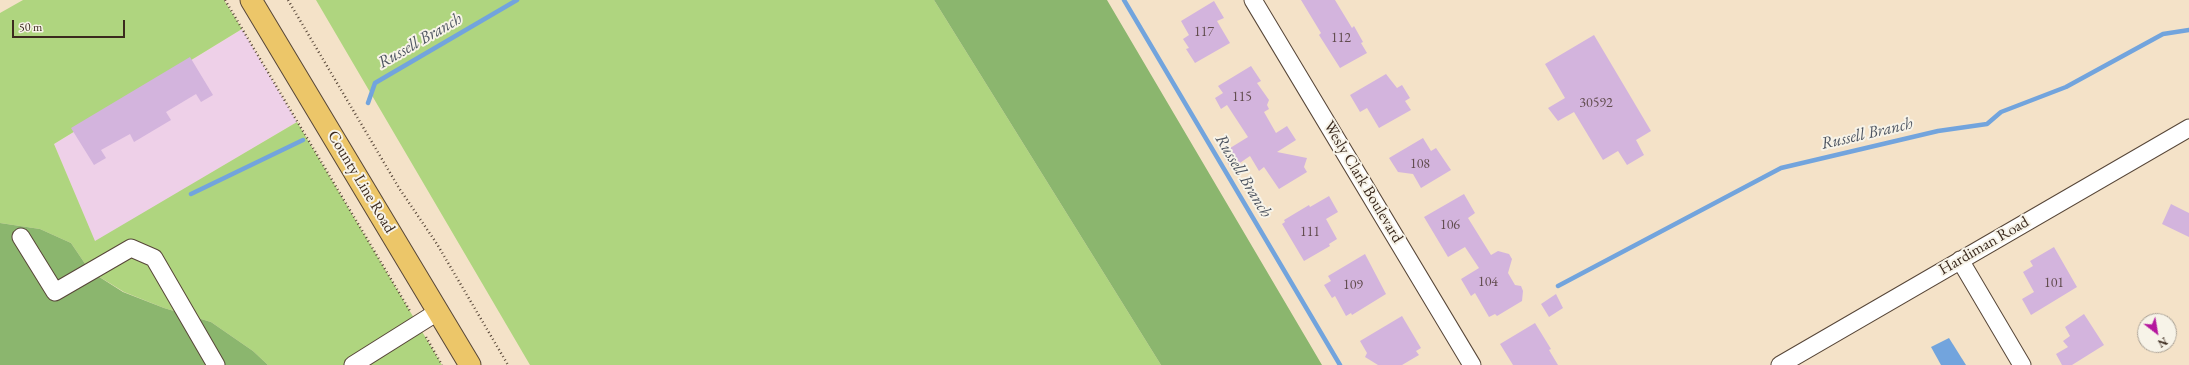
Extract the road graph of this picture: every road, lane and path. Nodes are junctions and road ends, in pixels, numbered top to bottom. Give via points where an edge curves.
1 (225, 0) edge
2 (251, 0) edge
3 (288, 0) edge
4 (1254, 0) edge
5 (2189, 128) edge
6 (21, 237) dead end
7 (1960, 260) junction
8 (439, 311) junction
9 (418, 324) junction
10 (216, 365) edge
11 (353, 365) edge
12 (442, 365) edge
13 (470, 365) edge
14 (508, 365) edge
15 (1472, 365) edge
16 (1780, 365) edge
17 (2022, 365) edge

1 - 9 path
2 - 8 main road, County Line Road
3 - 14 path
4 - 15 street, Wesly Clark Boulevard
5 - 7 street, Hardiman Road
6 - 10 street via 55,292 131,248 154,258
7 - 16 street, Hardiman Road
7 - 17 street
8 - 9 street
8 - 13 main road, County Line Road
9 - 11 street
9 - 12 path

